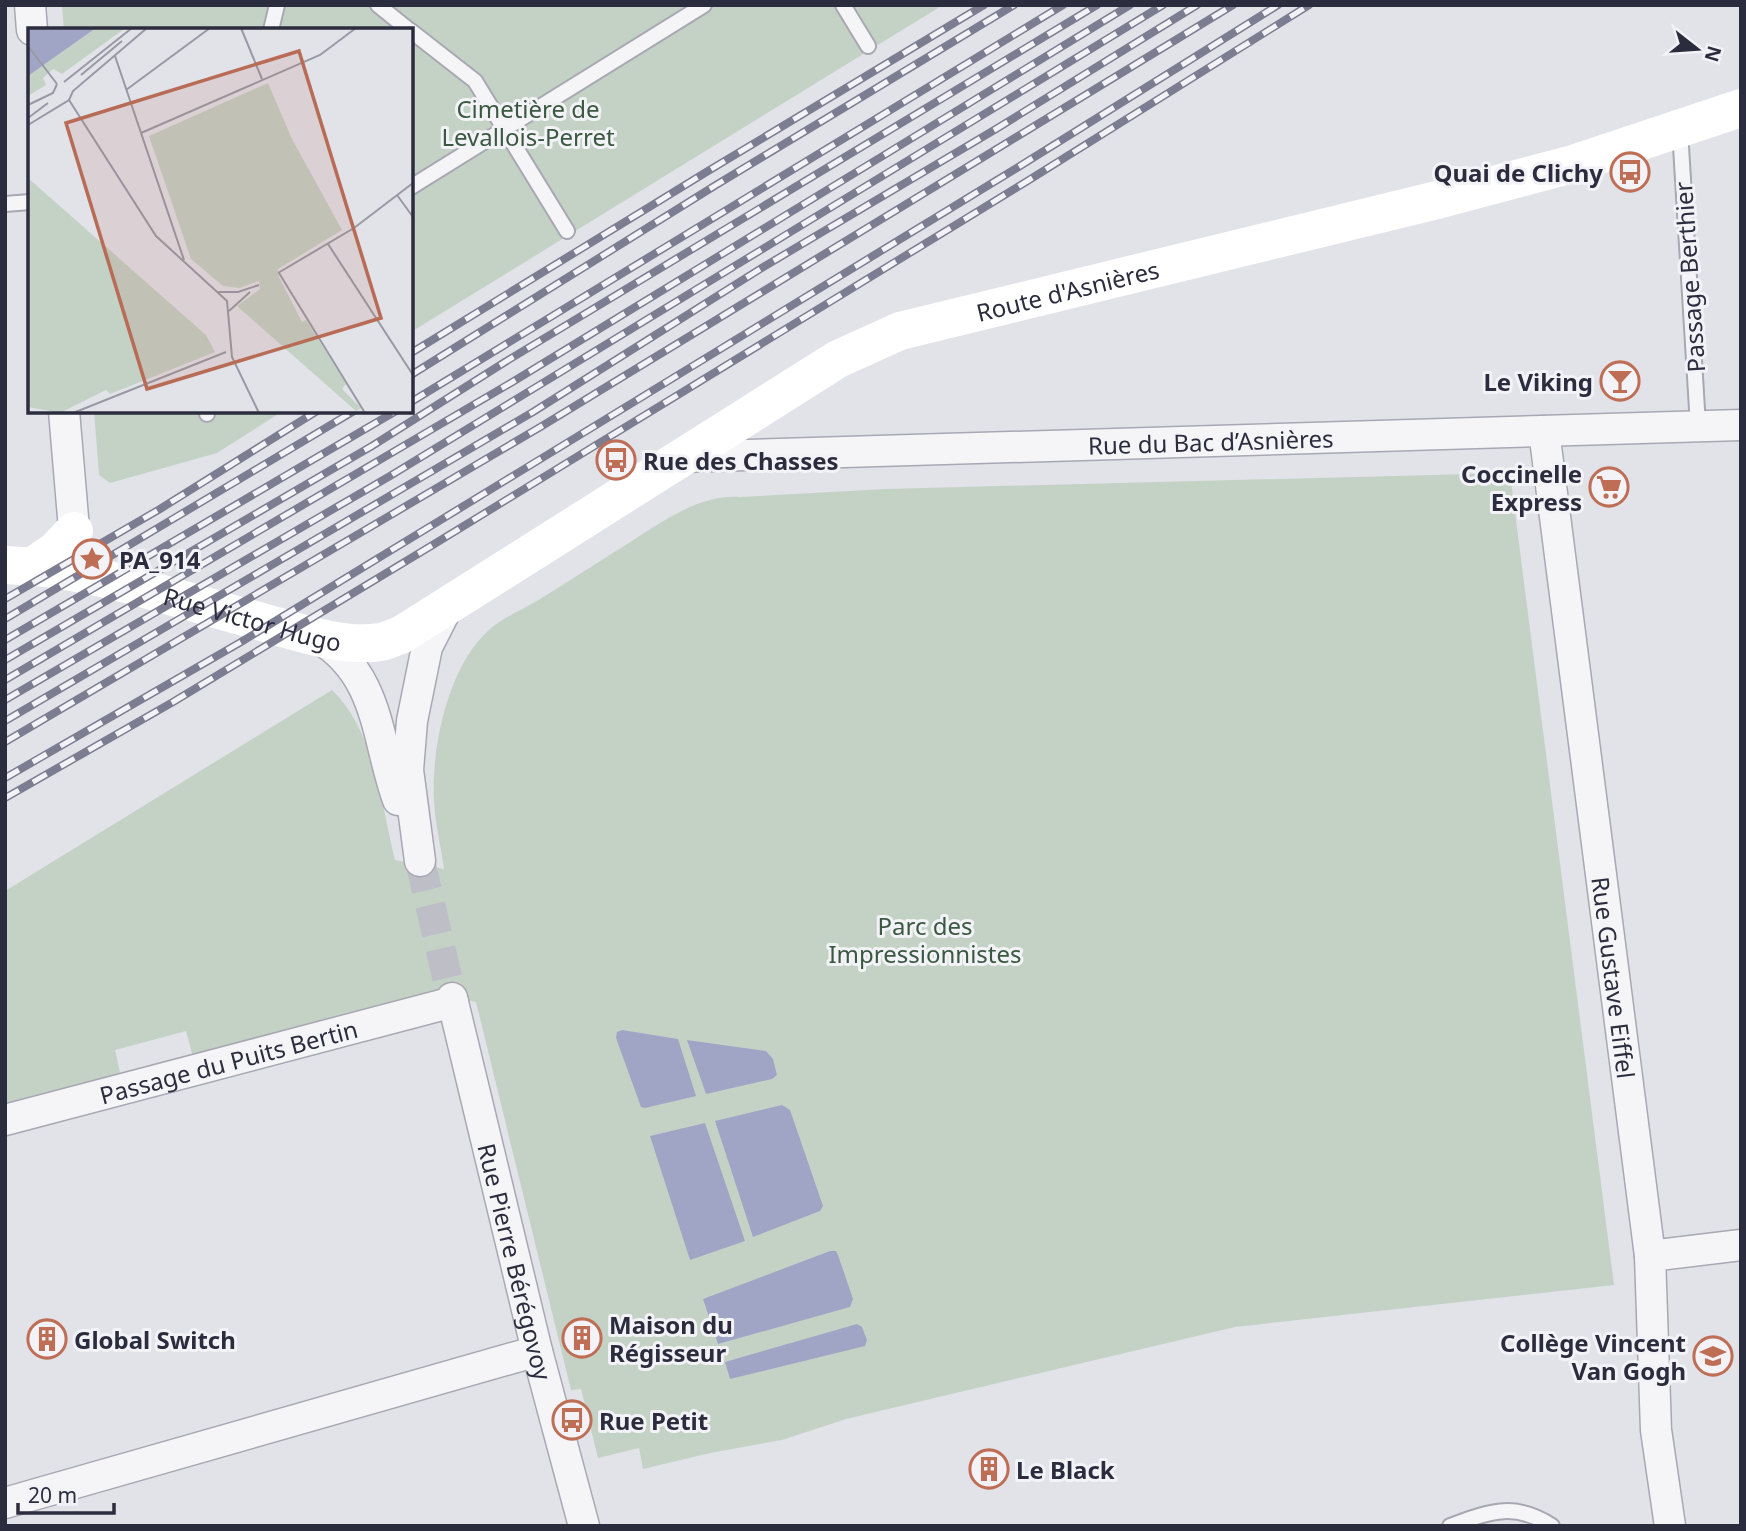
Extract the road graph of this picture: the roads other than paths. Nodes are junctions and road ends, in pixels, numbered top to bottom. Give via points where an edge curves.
1 (30, 5) edge
2 (276, 5) edge
3 (377, 5) edge
4 (704, 5) edge
5 (843, 5) edge
6 (32, 28) edge
7 (271, 28) edge
8 (406, 28) edge
9 (413, 33) edge
10 (868, 47) dead end
11 (1741, 108) edge
12 (504, 128) junction
13 (1679, 129) junction
14 (413, 186) edge
15 (28, 202) edge
16 (5, 204) edge
17 (567, 231) dead end
18 (64, 413) edge
19 (1741, 425) edge
20 (1698, 426) junction
21 (1544, 431) junction
22 (681, 457) junction
23 (75, 536) joint
24 (20, 565) edge
25 (449, 604) junction
26 (386, 657) junction
27 (452, 1000) joint
28 (5, 1120) edge
29 (1741, 1245) edge
30 (1650, 1256) junction
31 (537, 1351) junction
32 (5, 1503) edge
33 (584, 1526) edge
34 (1450, 1526) edge
35 (1552, 1526) edge
36 (1670, 1526) edge

1 - 6 street
2 - 7 lane
3 - 8 lane
4 - 12 lane
5 - 10 lane
9 - 12 lane via 475,81
11 - 13 main road, Route d'Asnières
12 - 14 lane
12 - 17 lane
13 - 20 lane, Passage Berthier
13 - 22 main road, Route d'Asnières via 1573,164 1437,200 900,331 838,359
15 - 16 lane
18 - 23 street
19 - 20 street, Rue du Bac d’Asnières
20 - 21 street, Rue du Bac d’Asnières
21 - 22 street, Rue du Bac d’Asnières
21 - 30 street, Rue Gustave Eiffel
22 - 25 main road, Route d'Asnières
23 - 24 main road via 55,551
24 - 26 main road, Rue Victor Hugo via 78,573
25 - 26 main road via 401,635
25 - 26 street via 427,647
26 - 26 street via 372,703 419,861 408,770 412,721
27 - 28 street, Passage du Puits Bertin
27 - 31 street, Rue Pierre Bérégovoy
29 - 30 street
30 - 36 street, Rue Gustave Eiffel via 1656,1430
31 - 32 street
31 - 33 street, Rue Pierre Bérégovoy
34 - 35 lane via 1491,1512 1521,1511

